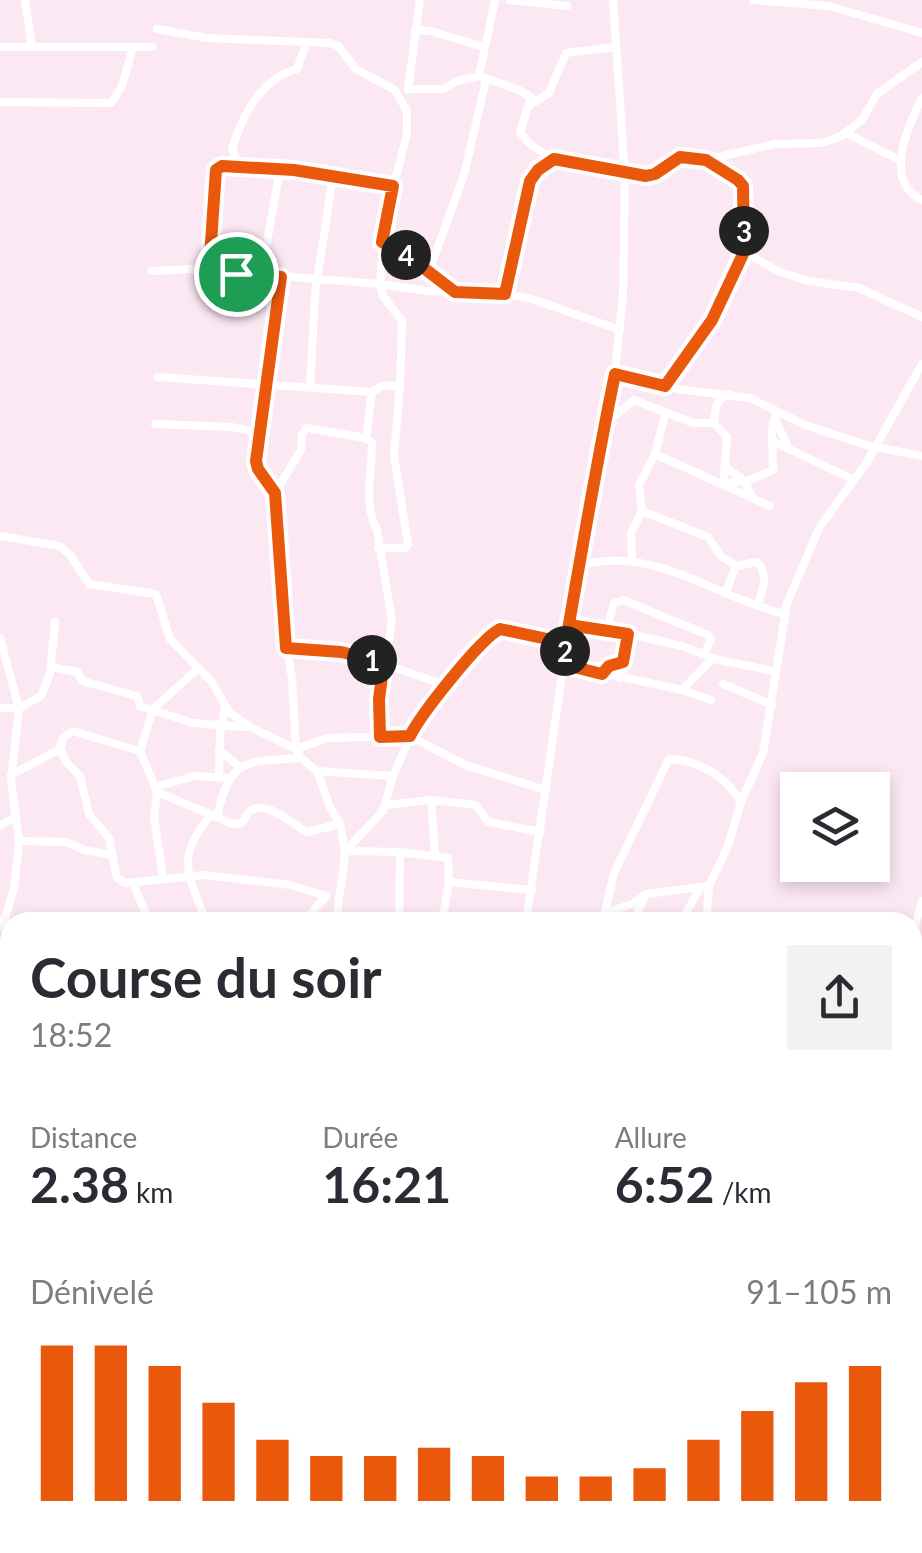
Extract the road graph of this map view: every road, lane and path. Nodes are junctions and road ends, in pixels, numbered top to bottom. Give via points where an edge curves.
1 (25, 0) edge
2 (420, 0) edge
3 (495, 0) edge
4 (510, 0) edge
5 (612, 0) edge
6 (754, 0) edge
7 (567, 6) dead end
8 (158, 29) dead end
9 (414, 30) junction
10 (922, 33) edge
11 (307, 42) junction
12 (486, 47) junction
13 (616, 47) junction
14 (0, 48) edge
15 (32, 48) junction
16 (133, 48) junction
17 (152, 48) dead end
18 (922, 62) edge
19 (482, 78) junction
20 (408, 89) junction
21 (922, 98) edge
22 (0, 102) edge
23 (530, 105) junction
24 (407, 111) junction
25 (846, 133) junction
26 (554, 159) junction
27 (706, 160) junction
28 (901, 160) junction
29 (241, 166) junction
30 (280, 169) junction
31 (625, 173) junction
32 (334, 175) junction
33 (393, 186) junction
34 (922, 200) edge
35 (382, 242) junction
36 (744, 252) junction
37 (152, 271) dead end
38 (209, 271) junction
39 (429, 271) junction
40 (261, 276) junction
41 (281, 277) junction
42 (317, 280) junction
43 (380, 284) junction
44 (455, 292) junction
45 (505, 294) junction
46 (922, 317) edge
47 (620, 330) junction
48 (922, 364) edge
49 (615, 374) junction
50 (158, 377) dead end
51 (268, 384) junction
52 (400, 385) junction
53 (665, 386) junction
54 (310, 387) junction
55 (372, 392) junction
56 (729, 394) junction
57 (665, 414) junction
58 (776, 415) junction
59 (714, 423) junction
60 (155, 424) dead end
61 (605, 424) junction
62 (260, 433) junction
63 (366, 438) junction
64 (772, 440) junction
65 (787, 445) junction
66 (874, 447) junction
67 (372, 454) junction
68 (655, 454) junction
69 (394, 456) junction
70 (922, 456) edge
71 (726, 466) junction
72 (854, 480) junction
73 (744, 481) junction
74 (723, 484) junction
75 (275, 493) junction
76 (753, 498) junction
77 (770, 506) dead end
78 (642, 511) junction
79 (0, 536) edge
80 (378, 548) junction
81 (630, 548) junction
82 (616, 562) junction
83 (632, 562) junction
84 (578, 566) junction
85 (736, 566) junction
86 (726, 591) junction
87 (758, 605) junction
88 (784, 614) junction
89 (55, 622) dead end
90 (569, 625) junction
91 (607, 629) junction
92 (628, 634) junction
93 (0, 638) edge
94 (566, 643) junction
95 (286, 648) junction
96 (709, 656) junction
97 (384, 662) junction
98 (623, 662) junction
99 (562, 664) junction
100 (51, 667) junction
101 (199, 668) junction
102 (774, 671) junction
103 (602, 674) junction
104 (620, 678) junction
105 (723, 684) dead end
106 (448, 686) junction
107 (682, 690) junction
108 (710, 700) dead end
109 (772, 705) junction
110 (225, 707) junction
111 (0, 708) edge
112 (19, 708) junction
113 (153, 709) junction
114 (221, 726) junction
115 (250, 728) junction
116 (410, 736) junction
117 (380, 737) junction
118 (60, 749) junction
119 (220, 750) junction
120 (140, 751) junction
121 (299, 753) junction
122 (240, 767) junction
123 (317, 771) junction
124 (11, 775) junction
125 (393, 776) junction
126 (224, 777) junction
127 (156, 789) junction
128 (546, 790) junction
129 (431, 800) junction
130 (741, 802) junction
131 (385, 805) junction
132 (16, 816) junction
133 (214, 816) junction
134 (340, 824) junction
135 (0, 826) edge
136 (541, 832) junction
137 (19, 841) junction
138 (345, 852) junction
139 (400, 852) junction
140 (434, 854) junction
141 (112, 855) junction
142 (188, 876) junction
143 (163, 878) junction
144 (133, 882) junction
145 (450, 882) junction
146 (705, 886) junction
147 (532, 890) junction
148 (646, 894) junction
149 (326, 896) junction
150 (337, 898) junction
151 (6, 912) edge
152 (145, 912) edge
153 (202, 912) edge
154 (312, 912) edge
155 (337, 912) edge
156 (398, 912) edge
157 (444, 912) edge
158 (528, 912) edge
159 (605, 912) joint
160 (637, 912) edge
161 (688, 912) edge
162 (706, 912) edge

1 - 15 street
2 - 9 street
3 - 12 street
4 - 7 street
5 - 13 street
6 - 10 street via 829,6
8 - 11 street
9 - 12 street
9 - 20 street
11 - 24 street via 338,46 356,69 395,90
11 - 29 street via 297,69 253,100 232,150
12 - 19 street
13 - 23 street via 566,53 549,93
13 - 31 street
14 - 15 street
15 - 16 street
16 - 17 street
16 - 22 street via 114,101
18 - 25 street via 878,94
19 - 20 street via 443,89
19 - 23 street via 526,93
19 - 39 street via 464,175
20 - 24 street
21 - 28 street
23 - 26 street via 520,132
24 - 33 street
25 - 27 street via 821,143 774,144
25 - 28 street
26 - 31 street
26 - 45 street via 530,181
27 - 31 street via 680,157 655,174
27 - 36 street via 743,186
28 - 34 street via 902,184
29 - 30 street
29 - 38 street via 222,166 215,176
30 - 32 street
30 - 40 street
31 - 47 street
32 - 33 street
32 - 42 street
33 - 35 street
35 - 39 street
35 - 43 street
36 - 46 street via 780,272 860,288
36 - 53 street via 712,320
37 - 38 street
38 - 40 street
39 - 44 street
40 - 41 street
41 - 42 street
41 - 51 street
42 - 43 street
42 - 54 street
43 - 44 street
43 - 52 street via 402,320
44 - 45 street
45 - 47 street
47 - 49 street
48 - 66 street
49 - 53 street
49 - 61 street
50 - 51 street
51 - 54 street
51 - 62 street
52 - 55 street
52 - 69 street
53 - 56 street
54 - 55 street
55 - 63 street
56 - 58 street
56 - 59 street via 716,406
57 - 59 street
57 - 61 street via 630,401
57 - 68 street
58 - 64 street
58 - 65 street
58 - 66 street
59 - 71 street via 727,437
60 - 62 street
61 - 84 street
62 - 75 street via 258,469
63 - 67 street
63 - 75 street via 306,428
64 - 65 street
64 - 73 street via 773,470
65 - 72 street
66 - 70 street
66 - 72 street
67 - 69 street
67 - 80 street
68 - 74 street
68 - 78 street via 640,486
69 - 80 street via 408,544
71 - 73 street
71 - 74 street
72 - 88 street via 818,528
73 - 74 street
73 - 76 street
74 - 76 street
75 - 95 street
76 - 77 street
78 - 81 street
78 - 85 street via 708,536
79 - 101 street via 60,546 88,584 156,594 170,639
80 - 97 street via 392,621
81 - 82 street
81 - 83 street
82 - 83 street
82 - 84 street
83 - 86 street
84 - 90 street
85 - 86 street
85 - 87 street via 752,561 764,568
86 - 87 street
87 - 88 street
88 - 102 street
89 - 100 street
90 - 91 street
90 - 94 street
91 - 92 street
91 - 96 street via 614,603 623,600 708,635
92 - 96 street
92 - 98 street
93 - 112 street
94 - 99 street
94 - 106 street via 500,629
95 - 97 street
95 - 121 street
96 - 102 street
96 - 107 street
97 - 106 street
97 - 117 street
98 - 103 street
98 - 104 street
99 - 103 street
99 - 128 street
100 - 112 street via 41,696
100 - 113 street via 137,696 140,706
101 - 110 street
101 - 113 street
102 - 109 street
103 - 104 street
104 - 107 street
105 - 109 street
106 - 116 street
107 - 108 street
109 - 130 street via 760,763
110 - 114 street
110 - 115 street
111 - 112 street
112 - 124 street
113 - 114 street
113 - 120 street
114 - 115 street
114 - 119 street
115 - 121 street
116 - 117 street
116 - 125 street
116 - 128 street via 464,766
117 - 121 street via 328,738
118 - 120 street via 72,730
118 - 124 street
118 - 141 street via 80,776 89,814 109,838
119 - 122 street
119 - 126 street
120 - 127 street
121 - 122 street
121 - 123 street
122 - 126 street
123 - 125 street
123 - 134 street
124 - 132 street
125 - 131 street
126 - 127 street via 195,776
126 - 133 street
127 - 133 street
127 - 143 street
128 - 136 street
129 - 131 street
129 - 136 street via 476,805 488,822
129 - 140 street
130 - 146 street via 728,846
130 - 159 street via 718,775 670,759 614,873
131 - 138 street
132 - 135 street
132 - 137 street
133 - 134 street via 242,823 256,808 281,814 306,832
133 - 142 street via 187,852
134 - 138 street
136 - 147 street
137 - 141 street via 66,842
137 - 151 street
138 - 139 street
138 - 150 street
139 - 140 street
139 - 156 street
140 - 145 street via 450,862
141 - 144 street via 117,878
142 - 143 street
142 - 149 street via 290,885
142 - 153 street
143 - 144 street
144 - 152 street
145 - 147 street
145 - 157 street
146 - 148 street
146 - 161 street
146 - 162 street
147 - 158 street
148 - 159 street
148 - 160 street
149 - 150 street
149 - 154 street
150 - 155 street

